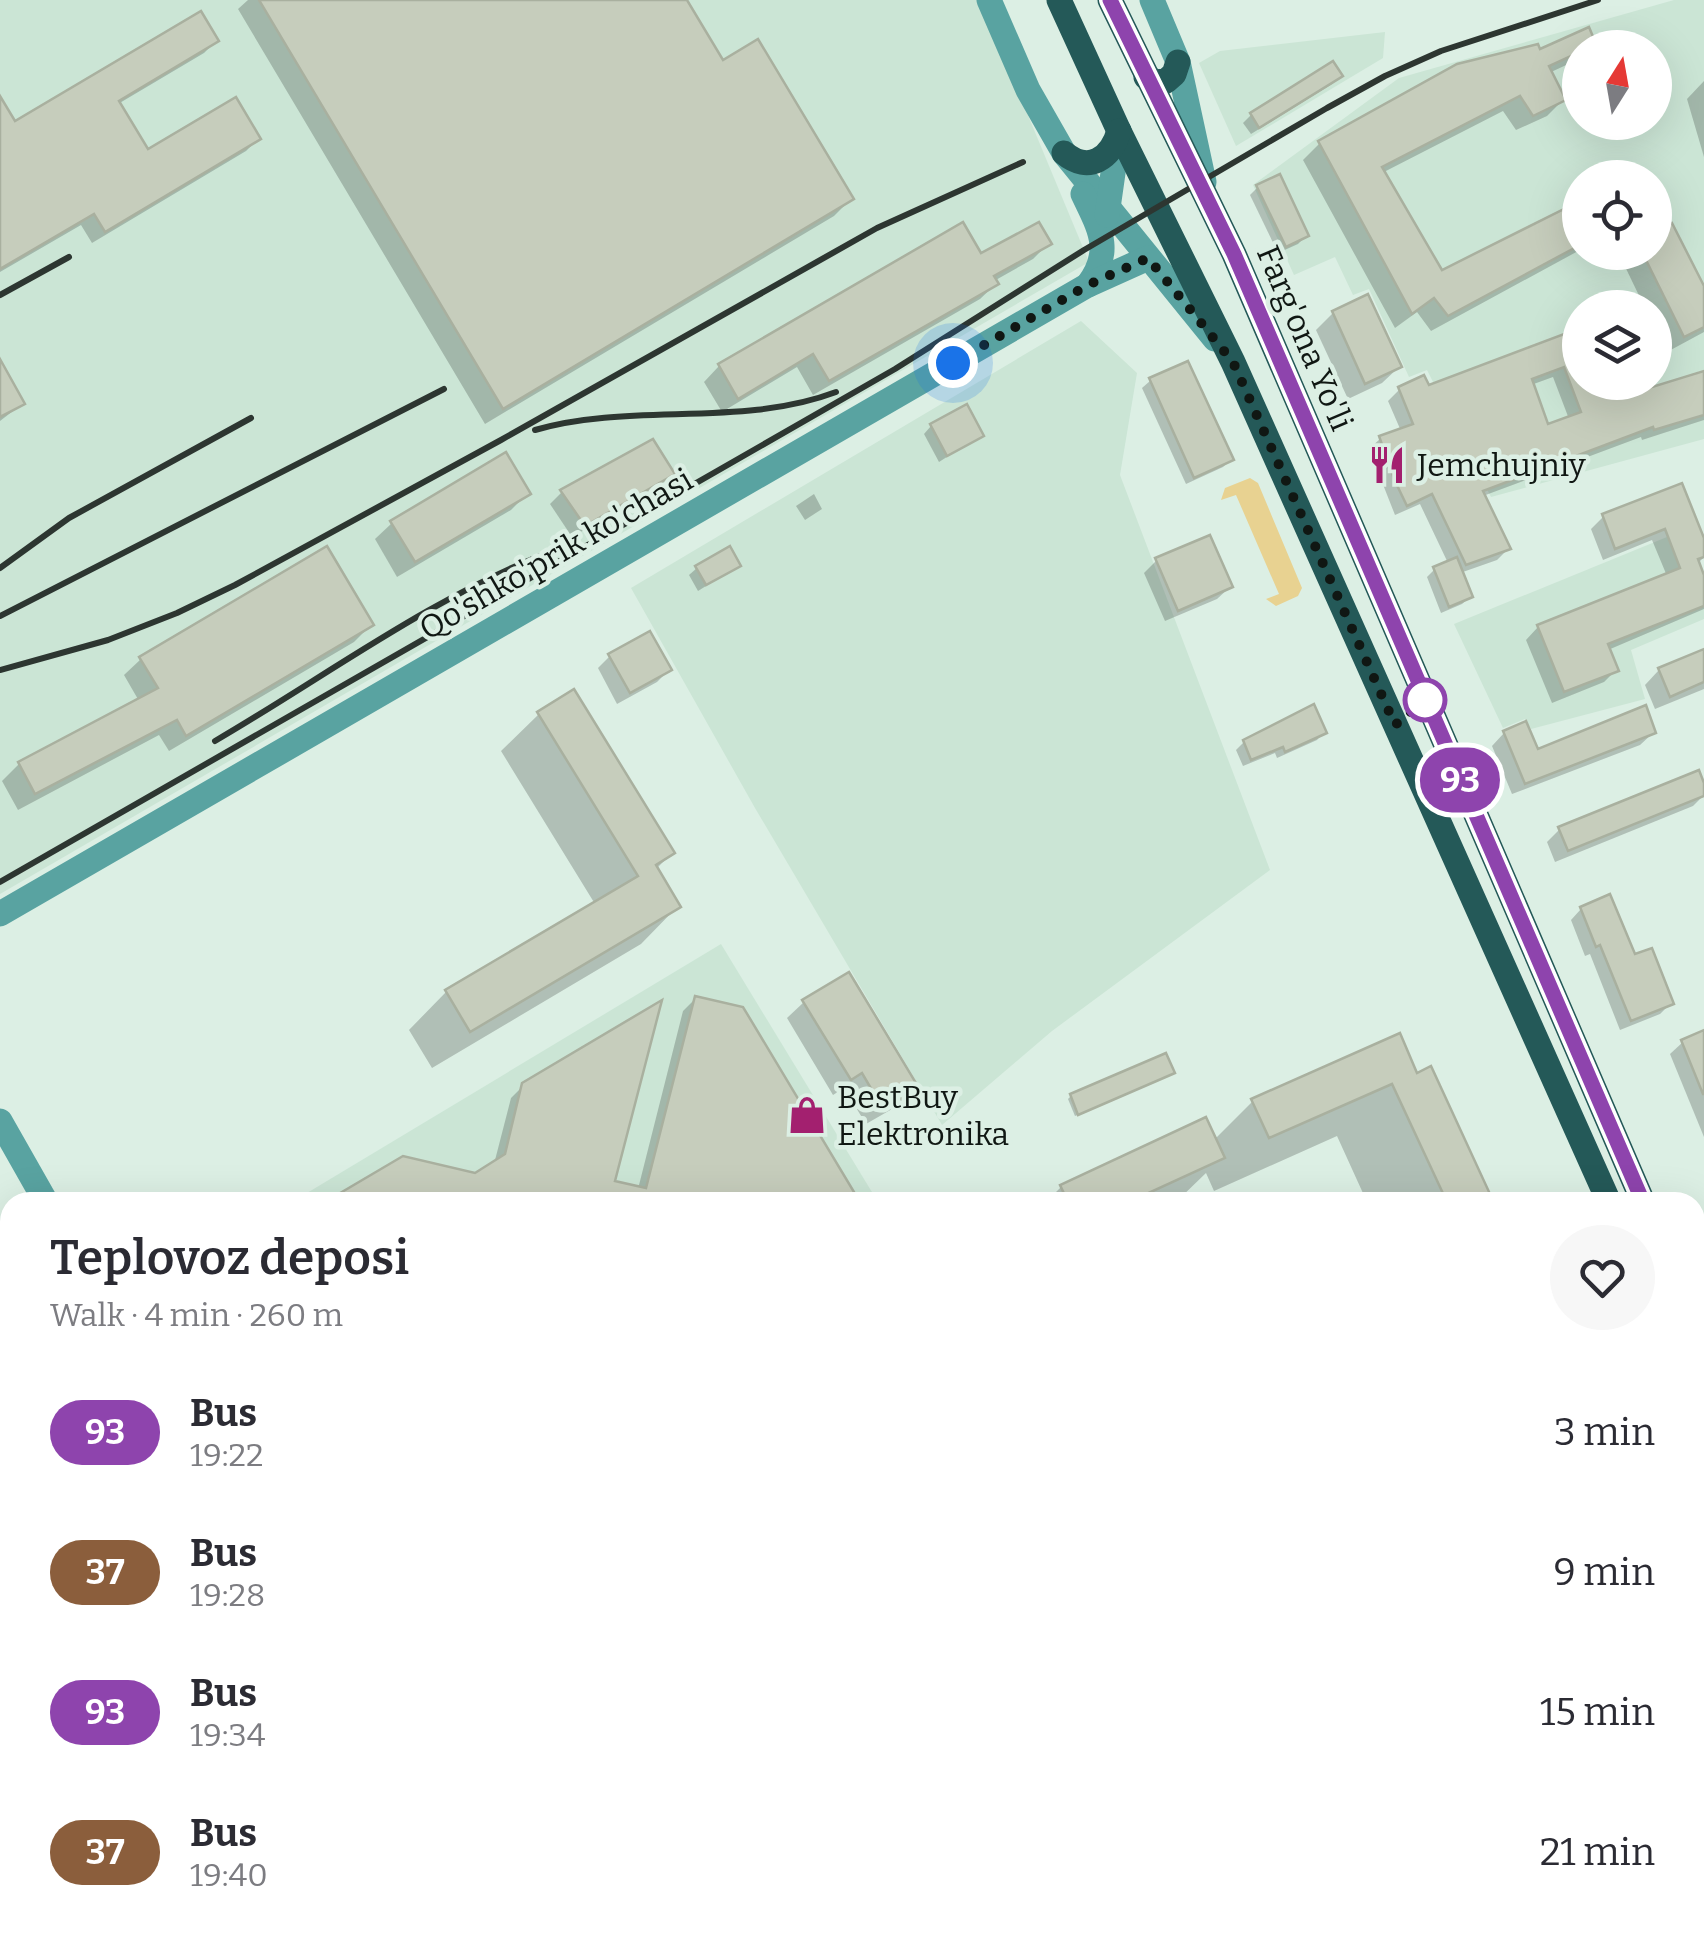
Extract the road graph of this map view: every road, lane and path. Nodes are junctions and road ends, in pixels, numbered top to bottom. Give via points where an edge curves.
1 (989, 0) edge
2 (1059, 0) edge
3 (1110, 0) edge
4 (1152, 0) edge
5 (1178, 62) junction
6 (1146, 77) junction
7 (1119, 131) junction
8 (1064, 153) junction
9 (1208, 201) junction
10 (1108, 209) junction
11 (1104, 238) junction
12 (1148, 258) junction
13 (1088, 285) junction
14 (1233, 362) junction
15 (24, 901) junction
16 (0, 914) edge
17 (0, 923) edge
18 (0, 1121) edge
19 (40, 1192) edge
20 (1605, 1192) edge
21 (1639, 1192) edge

1 - 8 street
2 - 7 main road
3 - 6 main road, Farg'ona Yo'li
4 - 5 street
5 - 6 main road via 1166,82
5 - 9 street
6 - 9 main road, Farg'ona Yo'li
7 - 8 main road via 1112,150 1098,161 1080,163
7 - 10 street
7 - 14 main road
8 - 10 street
8 - 11 street
9 - 21 main road, Farg'ona Yo'li
10 - 11 street
10 - 12 street
11 - 13 street
12 - 13 street, Qo'shko'prik ko'chasi
12 - 14 street
13 - 15 street, Qo'shko'prik ko'chasi
14 - 20 main road
15 - 16 street, Qo'shko'prik ko'chasi
15 - 17 street
18 - 19 street

